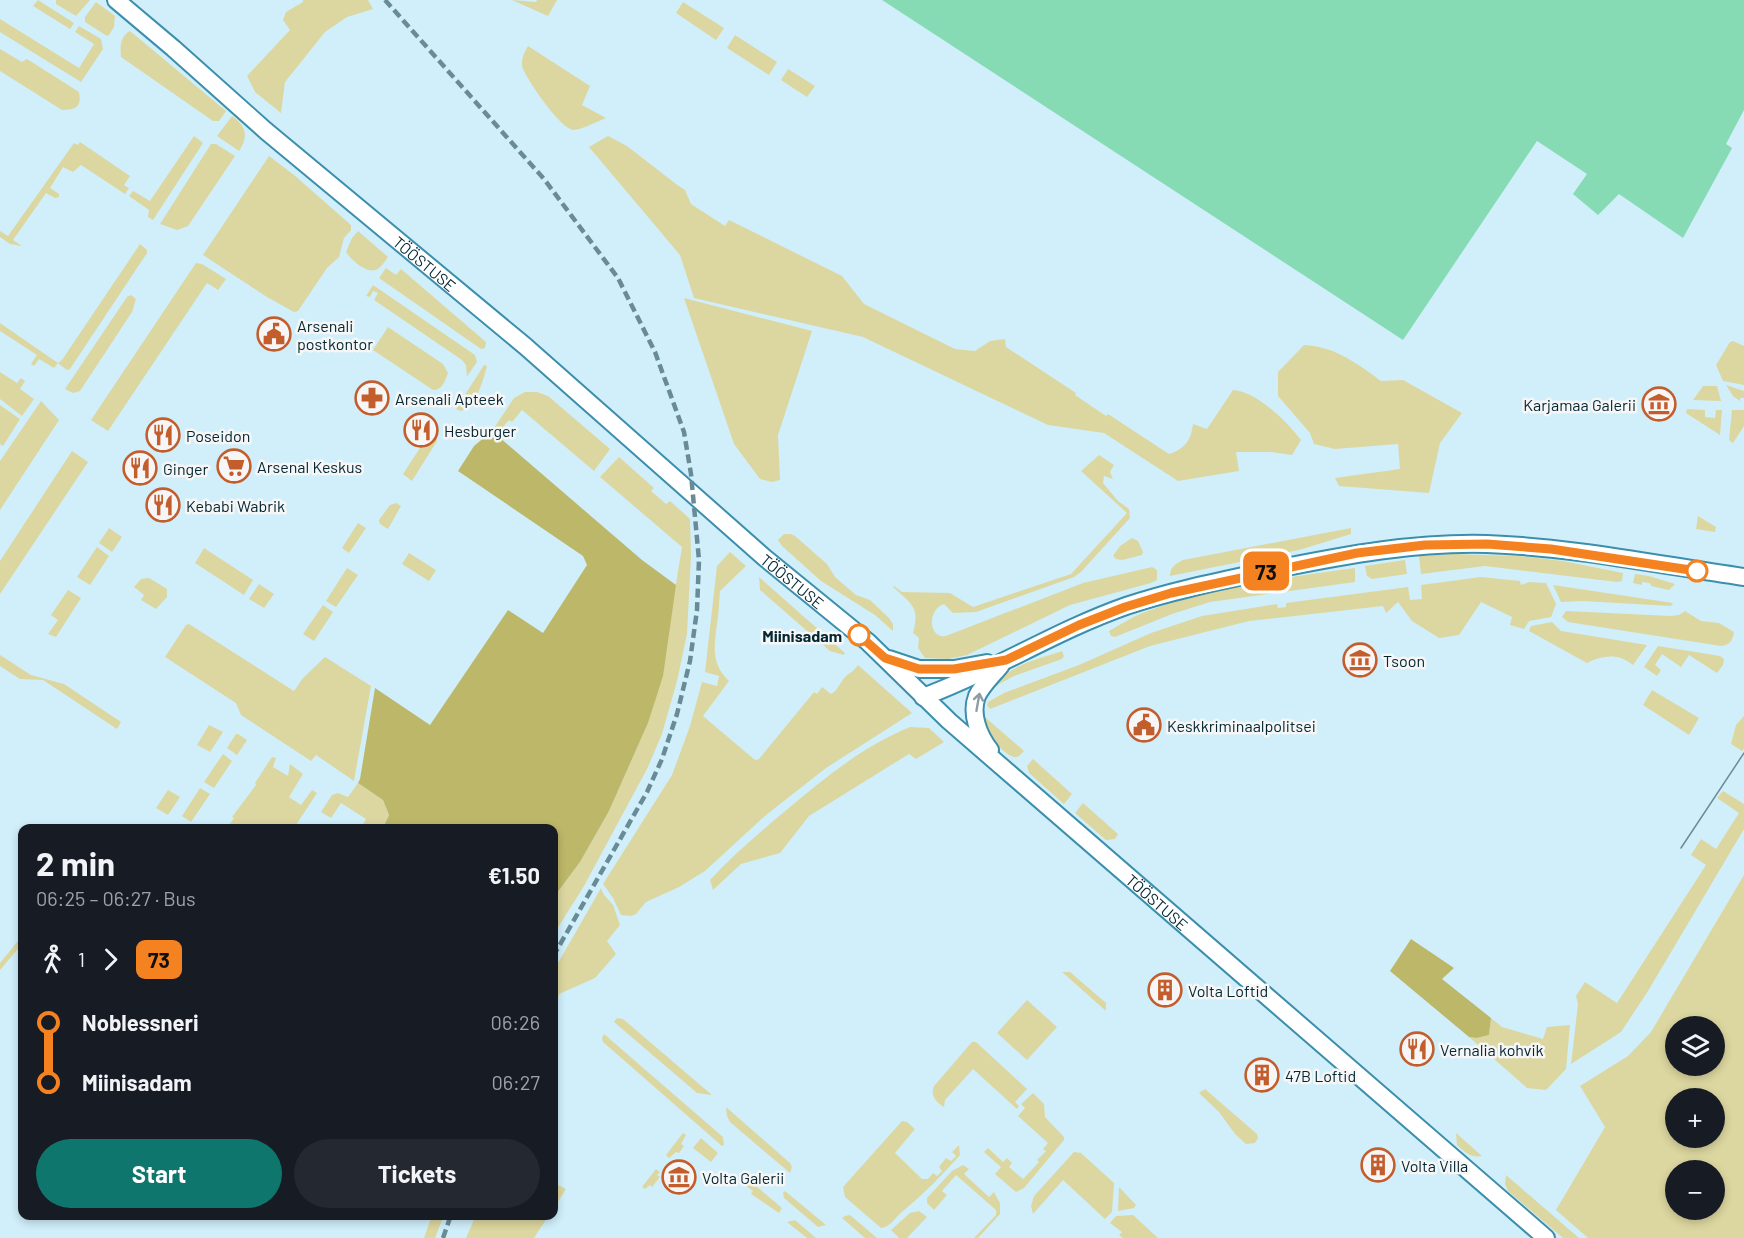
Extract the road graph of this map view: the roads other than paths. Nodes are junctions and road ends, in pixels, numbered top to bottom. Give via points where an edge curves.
1 (116, 0) edge
2 (1744, 577) edge
3 (885, 658) junction
4 (1006, 660) junction
5 (923, 697) junction
6 (1007, 772) junction
7 (1546, 1238) edge

1 - 3 street, TÖÖSTUSE via 266,131 525,346 765,558
2 - 4 street via 1551,549 1425,545 1357,553 1171,593 1079,625
3 - 4 street via 919,669 954,669
3 - 5 street, TÖÖSTUSE
4 - 5 street
6 -> 4 street via 985,743 976,715 977,696
5 - 6 street, TÖÖSTUSE
6 - 7 street, TÖÖSTUSE

